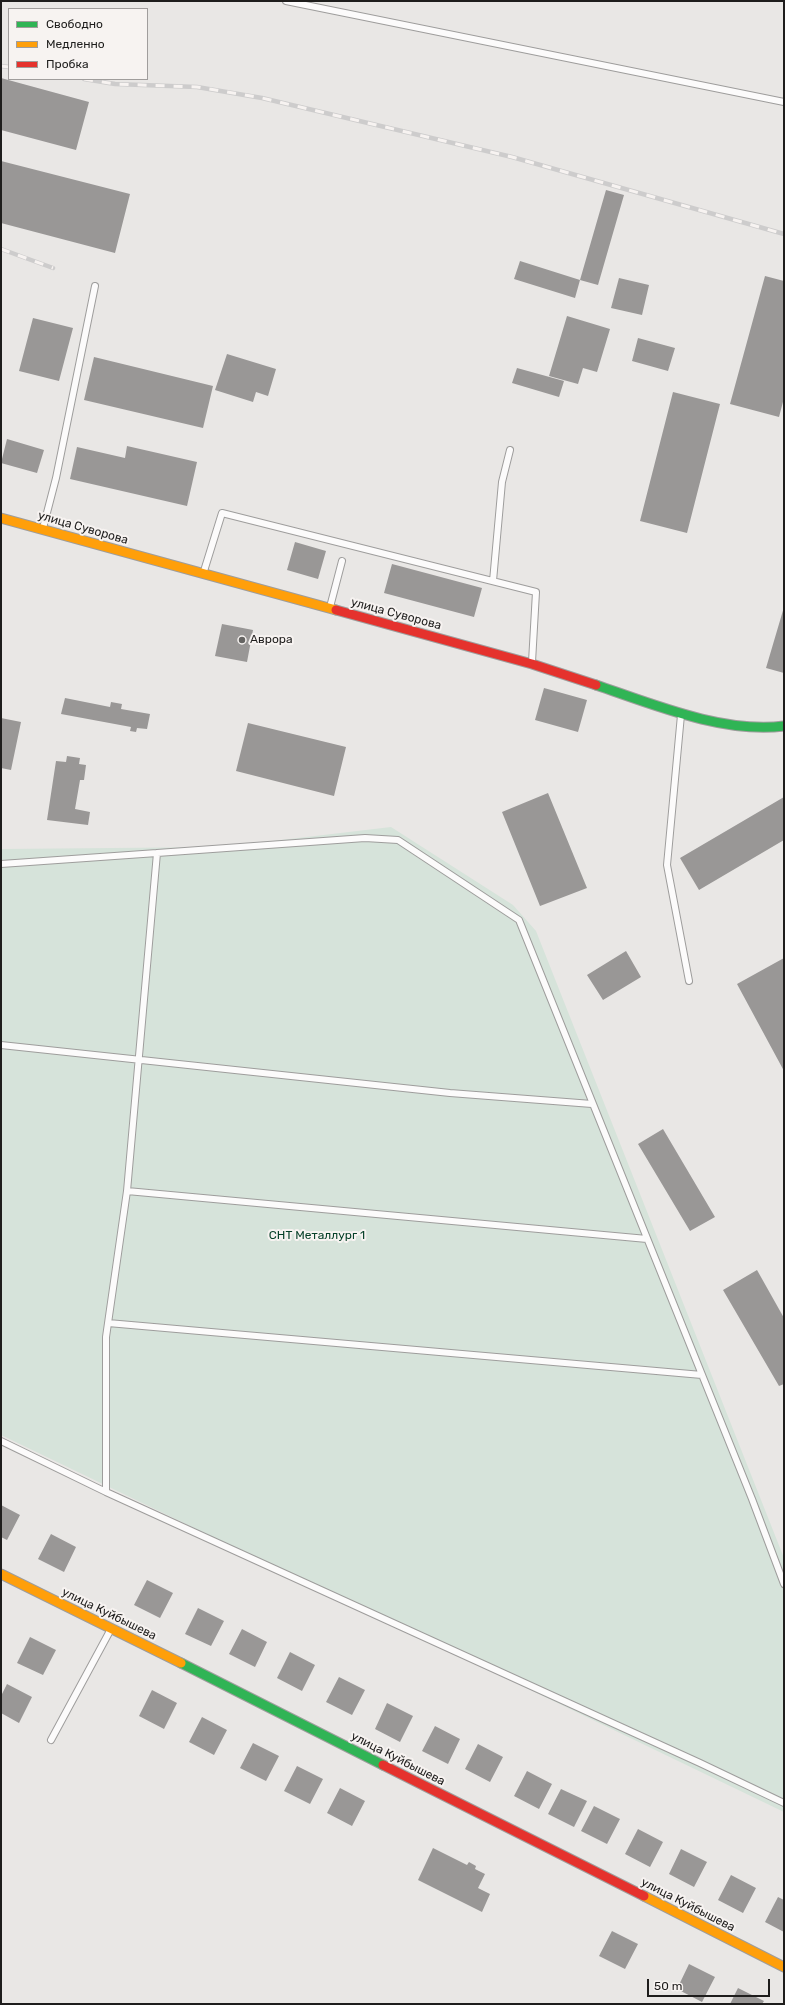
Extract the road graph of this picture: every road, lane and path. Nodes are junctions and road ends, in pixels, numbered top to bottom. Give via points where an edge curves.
1 (286, 1) edge
2 (784, 102) edge
3 (95, 286) dead end
4 (510, 450) dead end
5 (1, 518) edge
6 (43, 529) junction
7 (342, 561) dead end
8 (203, 574) junction
9 (493, 581) junction
10 (329, 608) junction
11 (532, 664) junction
12 (681, 714) junction
13 (784, 726) edge
14 (157, 853) junction
15 (1, 864) edge
16 (690, 981) dead end
17 (1, 1045) edge
18 (139, 1060) junction
19 (592, 1104) junction
20 (127, 1191) junction
21 (647, 1239) junction
22 (108, 1323) junction
23 (702, 1375) junction
24 (1, 1441) edge
25 (106, 1492) junction
26 (1, 1574) edge
27 (784, 1584) edge
28 (111, 1628) junction
29 (51, 1740) dead end
30 (784, 1803) edge
31 (784, 1967) edge

1 - 2 lane
3 - 6 lane via 56,478
4 - 9 lane via 502,482
5 - 6 main road, улица Суворова
6 - 8 main road, улица Суворова
7 - 10 lane
8 - 9 lane via 222,513
8 - 10 main road, улица Суворова
9 - 11 lane via 536,592
10 - 11 main road, улица Суворова
11 - 12 main road, улица Суворова
12 - 13 main road, улица Суворова via 727,724
12 - 16 lane via 667,865
14 - 15 lane
14 - 18 lane
14 - 19 lane via 364,838 398,840 518,920
17 - 18 lane
18 - 19 lane via 450,1093
18 - 20 lane
19 - 21 lane
20 - 21 lane
20 - 22 lane
21 - 23 lane
22 - 23 lane
22 - 25 lane
23 - 27 lane
24 - 25 lane
25 - 30 lane
26 - 28 main road, улица Куйбышева
28 - 29 lane
28 - 31 main road, улица Куйбышева

